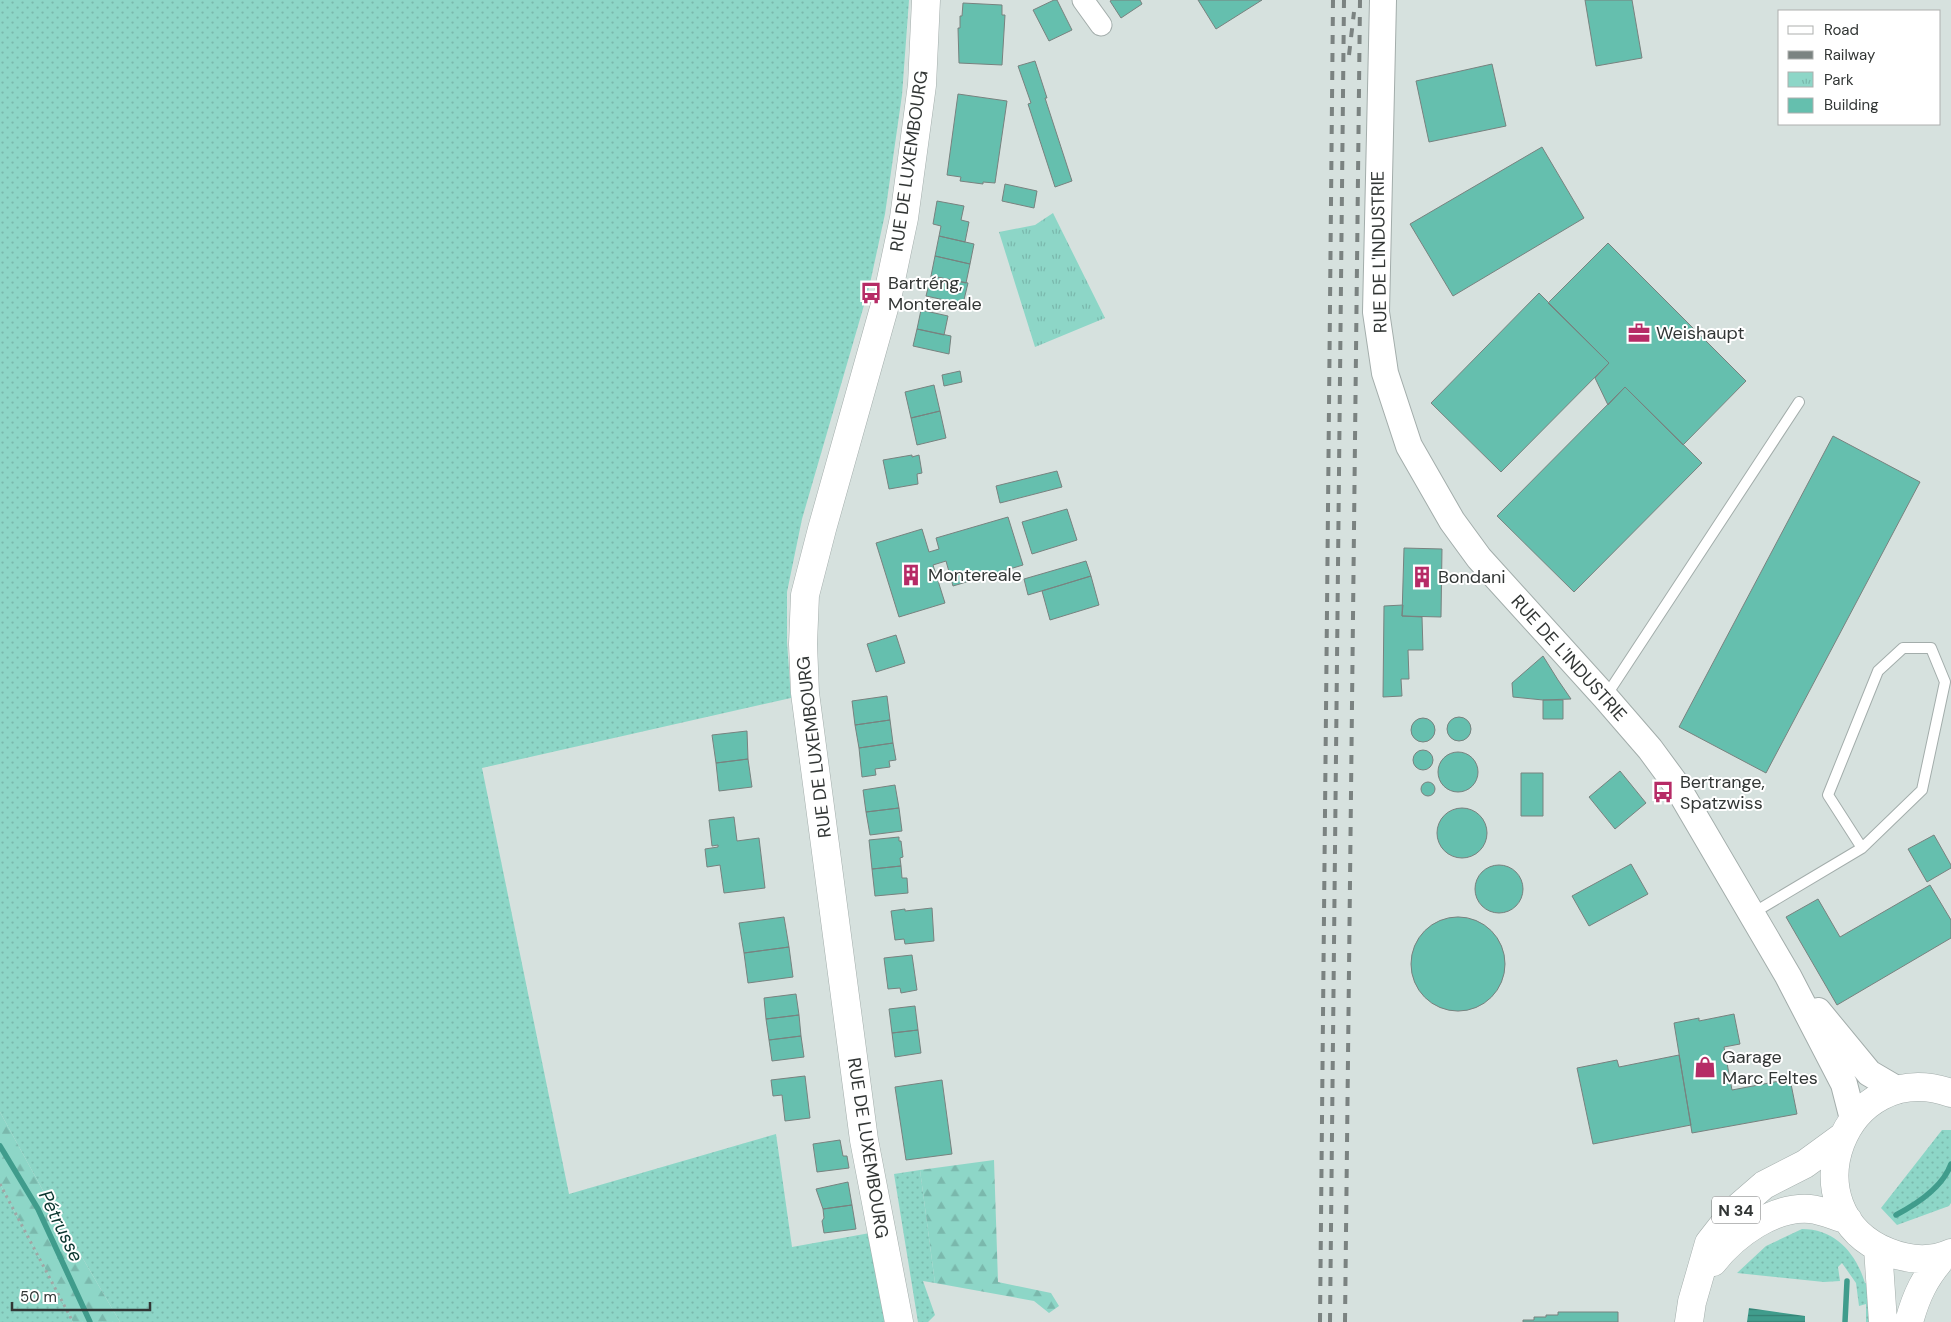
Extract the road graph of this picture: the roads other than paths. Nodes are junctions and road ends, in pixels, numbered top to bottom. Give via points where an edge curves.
1 (926, 0) edge
2 (1083, 0) edge
3 (1383, 0) edge
4 (1101, 25) dead end
5 (1799, 402) dead end
6 (1605, 697) junction
7 (1862, 848) junction
8 (1752, 914) junction
9 (1788, 976) junction
10 (1947, 1088) edge
11 (1898, 1090) junction
12 (1848, 1128) junction
13 (1848, 1220) junction
14 (1878, 1248) junction
15 (1947, 1255) edge
16 (1697, 1282) junction
17 (899, 1322) edge
18 (1689, 1322) edge
19 (1883, 1322) edge
20 (1909, 1322) edge

1 - 17 main road, RUE DE LUXEMBOURG via 922,85 904,218 888,294 805,596 802,644 805,693 864,1140
2 - 4 street
3 - 6 street, RUE DE L'INDUSTRIE via 1376,312 1385,373 1409,446 1452,521 1479,558
5 - 6 lane
6 - 8 street, RUE DE L'INDUSTRIE via 1675,784
7 - 7 lane via 1922,790 1945,682 1930,648 1903,648 1878,671 1828,794
7 - 8 lane
8 - 9 street, RUE DE L'INDUSTRIE
9 - 11 street, RUE DE L'INDUSTRIE via 1869,1073
9 - 12 street, RUE DE L'INDUSTRIE via 1844,1084
10 - 11 main road, N 34
11 - 12 main road, N 34 via 1873,1101
12 - 13 main road via 1835,1159 1834,1180
12 - 16 main road, N 34 via 1805,1164 1764,1185 1734,1211 1709,1244
13 - 14 main road via 1861,1236
13 - 16 main road, N 34 via 1810,1209 1782,1212 1748,1228 1722,1251
14 - 15 main road via 1898,1257 1921,1260
14 - 19 main road
15 - 20 main road via 1928,1273
16 - 18 main road, N 34

